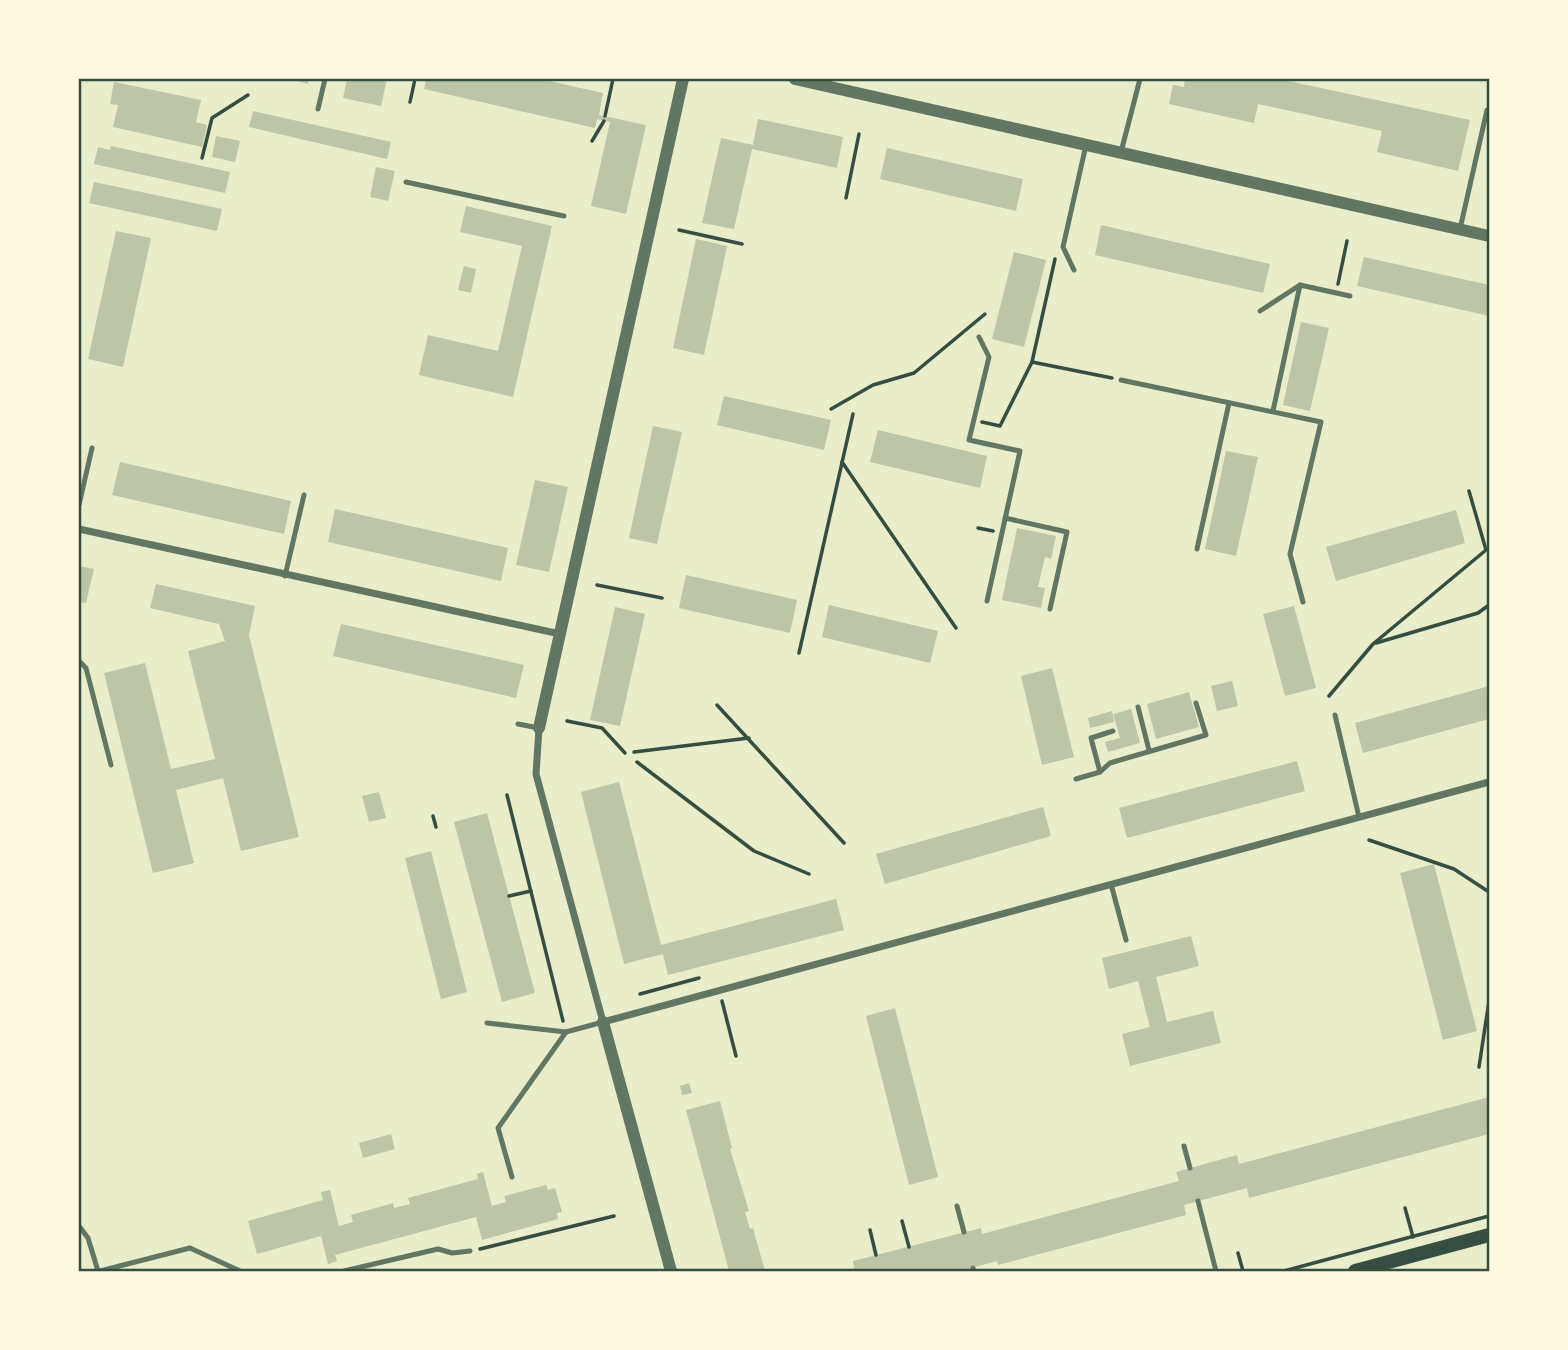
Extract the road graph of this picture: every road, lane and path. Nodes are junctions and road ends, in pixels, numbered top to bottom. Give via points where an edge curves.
1 (325, 79) edge
2 (415, 79) edge
3 (613, 79) edge
4 (683, 79) edge
5 (795, 79) edge
6 (1140, 79) edge
7 (248, 95) dead end
8 (410, 102) dead end
9 (318, 109) dead end
10 (1487, 110) dead end
11 (859, 134) dead end
12 (592, 141) dead end
13 (1086, 145) junction
14 (1121, 152) junction
15 (202, 158) dead end
16 (406, 183) dead end
17 (846, 198) dead end
18 (564, 216) dead end
19 (1460, 229) junction
20 (679, 230) dead end
21 (1489, 236) edge
22 (1347, 241) dead end
23 (741, 244) dead end
24 (1055, 258) dead end
25 (1074, 270) dead end
26 (1300, 285) junction
27 (1336, 293) junction
28 (1350, 296) dead end
29 (1260, 310) dead end
30 (985, 314) dead end
31 (979, 337) dead end
32 (1032, 362) junction
33 (1121, 380) joint
34 (1229, 403) junction
35 (831, 409) dead end
36 (1273, 411) junction
37 (853, 414) dead end
38 (974, 420) junction
39 (92, 448) dead end
40 (842, 461) junction
41 (1469, 491) dead end
42 (304, 495) dead end
43 (79, 505) edge
44 (1005, 518) junction
45 (79, 529) edge
46 (1197, 549) dead end
47 (285, 576) junction
48 (597, 585) dead end
49 (662, 598) dead end
50 (987, 601) dead end
51 (1303, 602) dead end
52 (1489, 605) edge
53 (1050, 609) dead end
54 (956, 628) dead end
55 (560, 634) junction
56 (1373, 644) junction
57 (799, 653) dead end
58 (79, 661) edge
59 (1329, 696) dead end
60 (1196, 703) dead end
61 (718, 705) dead end
62 (1138, 707) dead end
63 (1335, 715) dead end
64 (566, 721) dead end
65 (518, 724) dead end
66 (539, 728) junction
67 (1113, 732) dead end
68 (749, 738) junction
69 (1149, 750) junction
70 (634, 752) dead end
71 (625, 753) dead end
72 (636, 762) dead end
73 (111, 765) dead end
74 (1100, 772) junction
75 (1076, 779) dead end
76 (1489, 782) edge
77 (507, 795) dead end
78 (433, 816) dead end
79 (1359, 817) junction
80 (436, 827) dead end
81 (1369, 840) dead end
82 (844, 843) dead end
83 (809, 874) dead end
84 (1111, 884) junction
85 (531, 891) junction
86 (1489, 892) edge
87 (509, 897) dead end
88 (1126, 940) dead end
89 (699, 978) dead end
90 (640, 993) dead end
91 (722, 1001) dead end
92 (1489, 1001) edge
93 (603, 1022) junction
94 (487, 1023) dead end
95 (566, 1032) junction
96 (736, 1056) dead end
97 (1479, 1067) dead end
98 (1184, 1146) dead end
99 (1190, 1168) dead end
100 (512, 1177) dead end
101 (1198, 1201) dead end
102 (957, 1206) dead end
103 (1405, 1208) dead end
104 (614, 1216) dead end
105 (1489, 1216) edge
106 (902, 1221) dead end
107 (79, 1227) edge
108 (870, 1230) dead end
109 (964, 1232) dead end
110 (1489, 1235) edge
111 (1413, 1237) junction
112 (909, 1247) dead end
113 (470, 1251) joint
114 (1238, 1253) dead end
115 (876, 1255) dead end
116 (99, 1271) edge
117 (240, 1271) edge
118 (344, 1271) edge
119 (671, 1271) edge
120 (1216, 1271) edge
121 (1243, 1271) edge
122 (1284, 1271) edge
123 (1355, 1271) edge

1 - 9 lane
2 - 8 path
3 - 12 path via 604,118
4 - 55 street
5 - 13 street
6 - 14 lane
7 - 15 path via 212,118
10 - 19 lane
11 - 17 path
13 - 14 street
13 - 25 lane via 1063,247
14 - 19 street
16 - 18 lane
19 - 21 street
20 - 23 path
22 - 27 path
24 - 32 path
26 - 27 lane
26 - 29 lane
26 - 36 lane
27 - 28 lane
30 - 35 path via 914,373 873,385
31 - 38 lane via 989,357
32 - 33 path
32 - 38 path via 1000,426
33 - 34 lane
34 - 36 lane
34 - 46 lane
36 - 51 lane via 1321,422 1290,554
37 - 40 path
38 - 44 lane via 969,440 1020,451
39 - 43 lane
40 - 54 path
40 - 57 path
41 - 56 path via 1486,550
42 - 47 lane
44 - 50 lane
44 - 53 lane via 1067,532
45 - 47 street
47 - 55 street
48 - 49 path
52 - 56 path via 1479,613
55 - 66 street
56 - 59 path
58 - 73 lane via 86,668
60 - 69 lane via 1206,735
61 - 68 path
62 - 69 lane
63 - 79 lane
64 - 71 path via 602,728
65 - 66 lane
66 - 93 street via 536,774
67 - 74 lane via 1091,738
68 - 70 path
68 - 82 path
69 - 74 lane via 1110,763
72 - 83 path via 754,851
74 - 75 lane
76 - 79 street
77 - 85 path
78 - 80 path
79 - 84 street
81 - 86 path via 1454,869
84 - 88 lane
84 - 93 street
85 - 87 path
85 - 95 path
89 - 90 path
91 - 96 path
92 - 97 path
93 - 95 lane
93 - 119 street
94 - 95 lane
95 - 100 lane via 498,1129
98 - 99 lane
101 - 120 lane
102 - 109 lane
103 - 111 path
104 - 113 path
105 - 111 path
106 - 112 path
107 - 116 lane via 88,1238
108 - 115 path
110 - 123 main road
111 - 122 path
113 - 118 lane via 438,1249
114 - 121 path
116 - 117 lane via 190,1248

